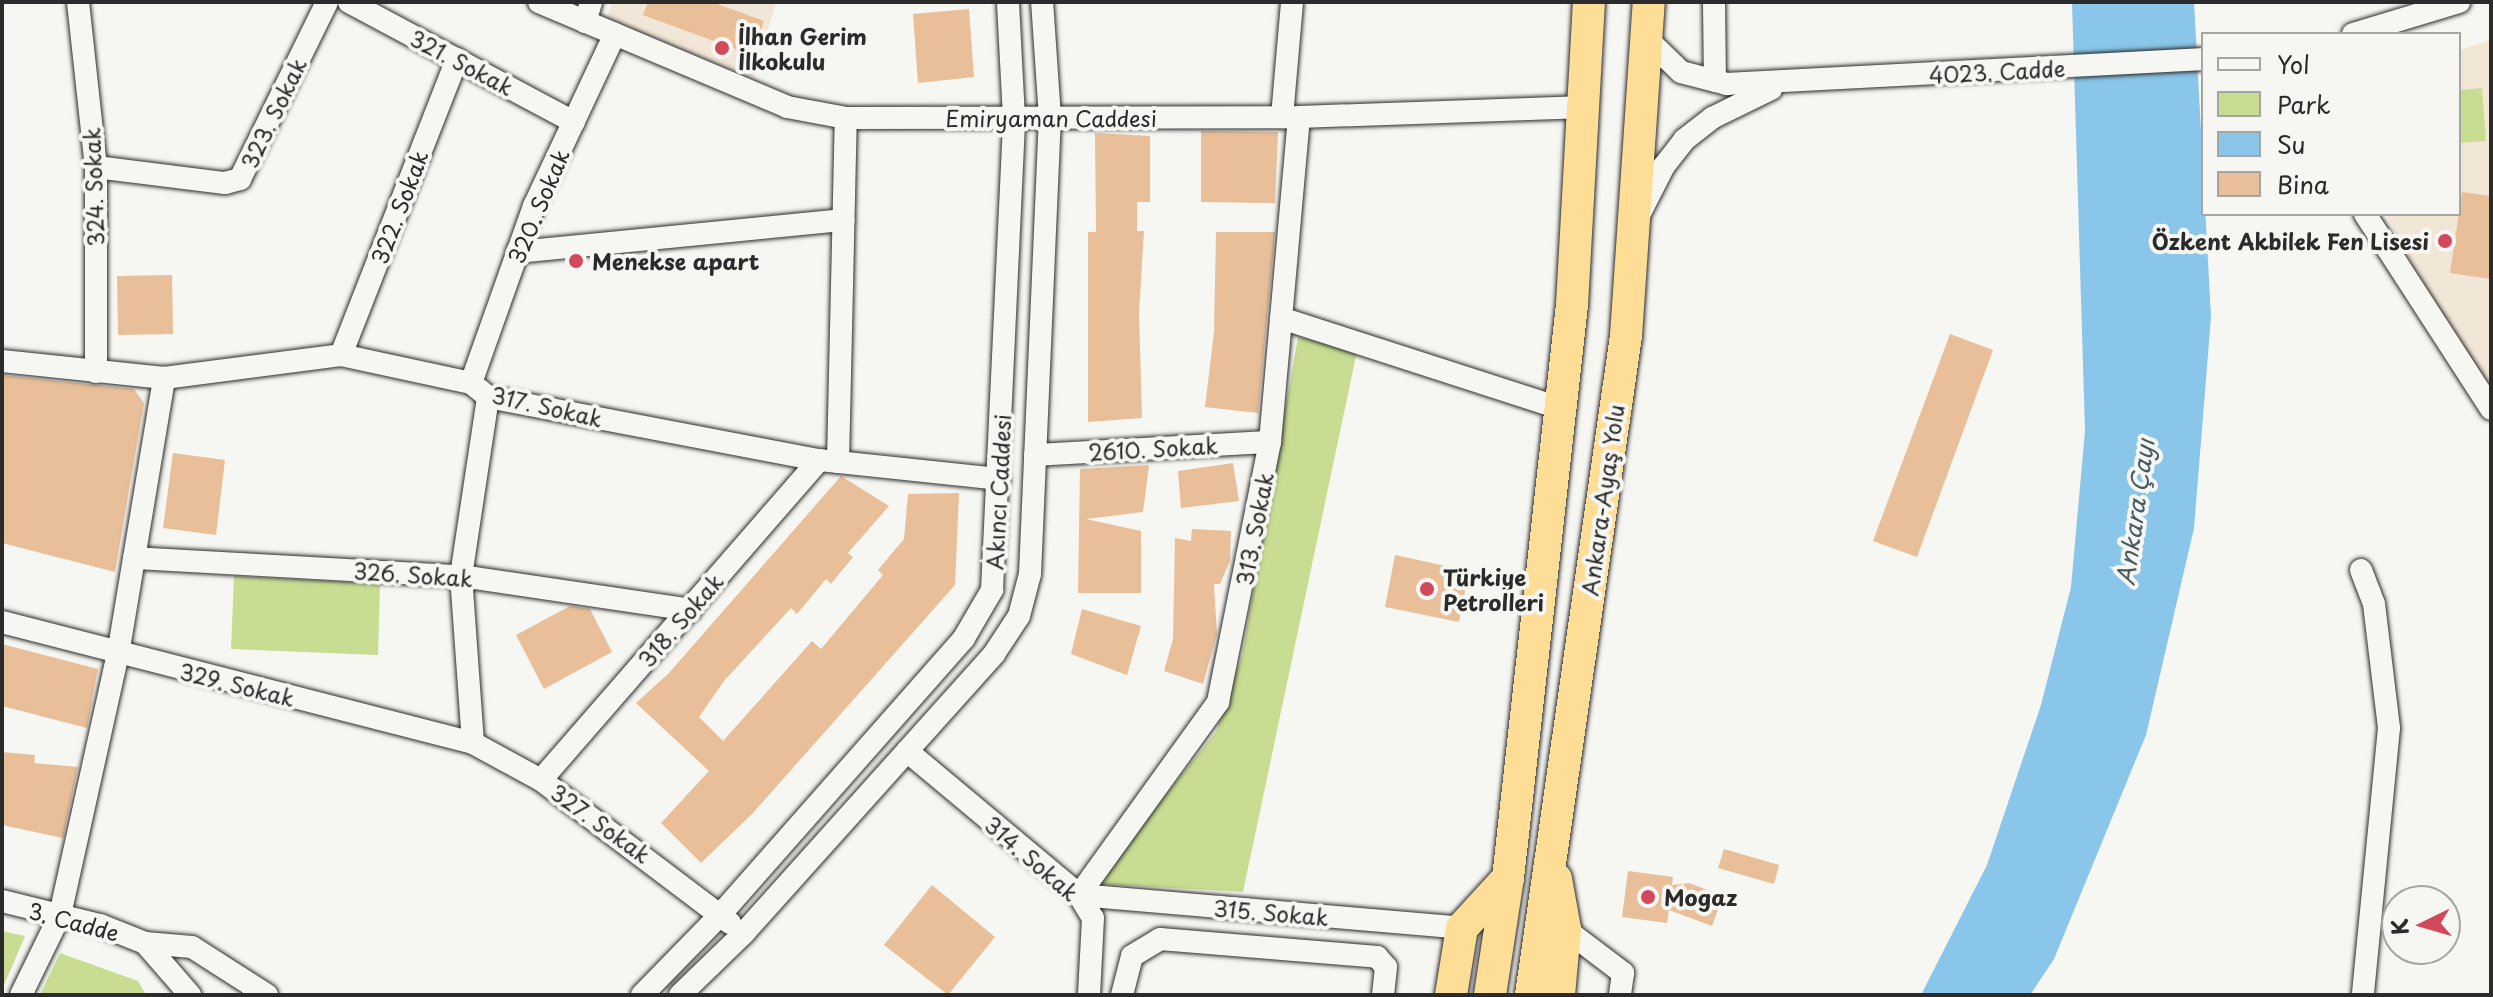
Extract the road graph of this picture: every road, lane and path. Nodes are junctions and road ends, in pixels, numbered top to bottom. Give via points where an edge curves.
1 (78, 2) edge
2 (327, 2) edge
3 (349, 2) edge
4 (539, 2) edge
5 (1008, 2) edge
6 (1042, 2) edge
7 (1292, 2) edge
8 (1589, 2) edge
9 (1649, 2) edge
10 (1714, 2) edge
11 (2459, 2) edge
12 (588, 12) edge
13 (2360, 32) edge
14 (615, 34) junction
15 (1648, 40) junction
16 (457, 59) junction
17 (2201, 59) edge
18 (1715, 81) junction
19 (1791, 82) junction
20 (1586, 107) junction
21 (1291, 117) junction
22 (846, 118) junction
23 (1014, 118) junction
24 (1050, 118) junction
25 (574, 122) junction
26 (96, 167) junction
27 (2366, 216) edge
28 (843, 220) junction
29 (1635, 222) junction
30 (517, 252) junction
31 (1281, 318) junction
32 (341, 355) junction
33 (2, 361) edge
34 (96, 372) junction
35 (164, 378) junction
36 (480, 390) junction
37 (1560, 408) junction
38 (2491, 409) edge
39 (1270, 442) junction
40 (1035, 455) junction
41 (829, 461) junction
42 (999, 479) junction
43 (134, 558) junction
44 (2361, 570) dead end
45 (461, 576) junction
46 (690, 610) junction
47 (2, 622) edge
48 (118, 654) junction
49 (473, 743) junction
50 (907, 751) junction
51 (541, 780) junction
52 (1550, 848) junction
53 (1508, 878) junction
54 (1079, 895) junction
55 (2, 901) edge
56 (60, 915) junction
57 (720, 915) junction
58 (1462, 928) junction
59 (1565, 929) junction
60 (743, 934) junction
61 (145, 943) junction
62 (268, 993) edge
63 (21, 995) edge
64 (190, 995) edge
65 (642, 995) edge
66 (680, 995) edge
67 (1089, 995) edge
68 (1122, 995) edge
69 (1383, 995) edge
70 (1451, 995) edge
71 (1490, 995) edge
72 (1531, 995) edge
73 (1559, 995) edge
74 (1620, 995) edge
75 (2363, 995) edge

1 - 26 street, 324. Sokak
2 - 26 street, 323. Sokak via 240,179 225,183
3 - 16 street, 321. Sokak
4 - 12 street, Emiryaman Caddesi
5 - 23 street, Akıncı Caddesi
6 - 24 street, Akıncı Caddesi
7 - 21 street, 313. Sokak
8 - 20 highway
9 - 15 highway, Ankara-Ayaş Yolu
10 - 18 street
11 - 13 street
12 - 14 street, Emiryaman Caddesi
14 - 22 street, Emiryaman Caddesi via 787,107
14 - 25 street, 320. Sokak
15 - 18 street, 4023. Cadde via 1681,72
15 - 29 highway, Ankara-Ayaş Yolu
16 - 25 street, 321. Sokak
16 - 32 street, 322. Sokak
17 - 19 street, 4023. Cadde
18 - 19 street, 4023. Cadde
19 - 29 street, 4023. Cadde via 1752,95 1684,140
20 - 21 street, Emiryaman Caddesi
20 - 37 highway
21 - 24 street, Emiryaman Caddesi
21 - 31 street, 313. Sokak
22 - 23 street, Emiryaman Caddesi
22 - 28 street
23 - 24 street, Emiryaman Caddesi
23 - 42 street, Akıncı Caddesi
24 - 40 street, Akıncı Caddesi
25 - 30 street, 320. Sokak
26 - 34 street, 324. Sokak
27 - 38 street
28 - 30 street
28 - 41 street
29 - 52 highway, Ankara-Ayaş Yolu via 1626,336
30 - 36 street, 320. Sokak
31 - 37 street
31 - 39 street, 313. Sokak
32 - 35 street, 317. Sokak
32 - 36 street, 317. Sokak
33 - 34 street, 317. Sokak
34 - 35 street, 317. Sokak
35 - 43 street
36 - 41 street, 317. Sokak
36 - 45 street, 320. Sokak
37 - 53 highway
39 - 40 street, 2610. Sokak
39 - 54 street, 313. Sokak via 1218,702
40 - 50 street, Akıncı Caddesi via 1030,574 1019,616 994,654
41 - 42 street, 317. Sokak
41 - 46 street, 318. Sokak
42 - 57 street, Akıncı Caddesi via 992,590 975,624
43 - 45 street, 326. Sokak
43 - 48 street
44 - 75 street via 2374,604 2389,728
45 - 46 street, 326. Sokak
45 - 49 street, 320. Sokak
46 - 51 street, 318. Sokak
47 - 48 street, 329. Sokak
48 - 49 street, 329. Sokak
48 - 56 street
49 - 51 street, 327. Sokak
50 - 54 street, 314. Sokak
50 - 60 street, Akıncı Caddesi
51 - 57 street, 327. Sokak
52 - 59 highway
52 - 72 highway, Ankara-Ayaş Yolu
53 - 58 highway
53 - 71 highway
54 - 58 street, 315. Sokak
54 - 67 street, 314. Sokak via 1093,918
55 - 56 street, 3. Cadde
56 - 61 street, 3. Cadde
56 - 63 street
57 - 60 street, 327. Sokak
57 - 65 street, Akıncı Caddesi
58 - 70 highway
59 - 73 highway
59 - 74 street via 1623,973
60 - 66 street, Akıncı Caddesi
61 - 62 street, 3. Cadde via 192,947
61 - 64 street, 3. Cadde
68 - 69 street via 1132,956 1160,939 1377,957 1386,967

